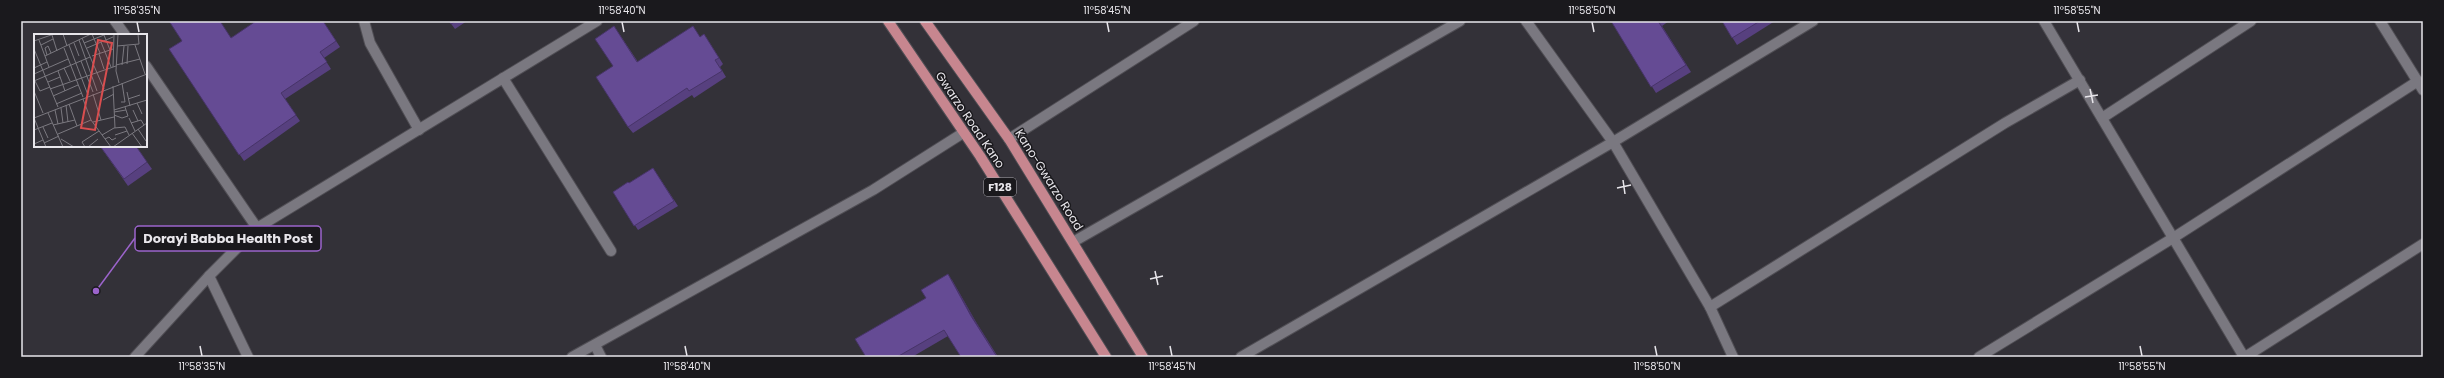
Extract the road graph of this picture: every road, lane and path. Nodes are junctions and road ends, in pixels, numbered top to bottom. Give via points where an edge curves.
1 (115, 21) edge
2 (364, 21) edge
3 (597, 21) edge
4 (888, 21) edge
5 (926, 21) edge
6 (1194, 21) edge
7 (1460, 21) edge
8 (1526, 21) edge
9 (1813, 21) edge
10 (2044, 21) edge
11 (2251, 21) edge
12 (2380, 21) edge
13 (124, 34) edge
14 (147, 67) edge
15 (503, 78) junction
16 (2080, 80) junction
17 (2420, 86) edge
18 (2102, 118) junction
19 (419, 130) junction
20 (963, 133) junction
21 (1009, 139) junction
22 (1613, 142) junction
23 (257, 228) junction
24 (2174, 238) junction
25 (1073, 242) junction
26 (2423, 244) edge
27 (611, 251) dead end
28 (209, 276) junction
29 (1710, 307) junction
30 (594, 345) junction
31 (135, 357) edge
32 (248, 357) edge
33 (572, 357) edge
34 (601, 357) edge
35 (1106, 357) edge
36 (1143, 357) edge
37 (1241, 357) edge
38 (1733, 357) edge
39 (1979, 357) edge
40 (2244, 357) edge

1 - 13 street
2 - 19 street via 370,43
3 - 15 street
4 - 20 main road, Gwarzo Road Kano / F128
5 - 21 main road, Kano-Gwarzo Road / F128
6 - 21 street
7 - 25 street
8 - 22 street
9 - 22 street
10 - 16 street
11 - 18 street
12 - 17 street
14 - 23 street
15 - 19 street
15 - 27 street
16 - 18 street
16 - 29 street
17 - 24 street
18 - 24 street
19 - 23 street
20 - 30 street via 873,190
20 - 35 main road, Gwarzo Road Kano / F128
21 - 25 main road, Kano-Gwarzo Road / F128
22 - 29 street
22 - 37 street
23 - 28 street
24 - 39 street
24 - 40 street
25 - 36 main road, Kano-Gwarzo Road / F128
26 - 40 street
28 - 31 street
28 - 32 street
29 - 38 street
30 - 33 street
30 - 34 street

